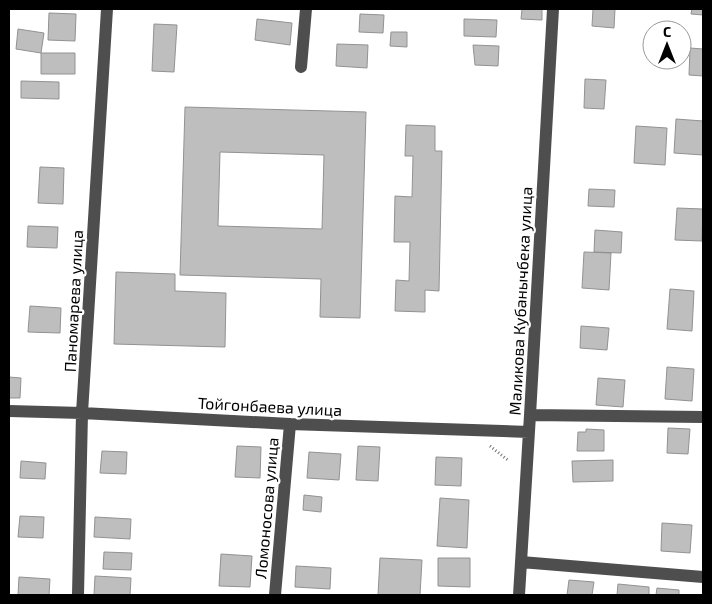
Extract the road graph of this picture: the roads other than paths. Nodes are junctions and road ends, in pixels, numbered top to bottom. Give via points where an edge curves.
1 (107, 9) edge
2 (306, 9) edge
3 (553, 9) edge
4 (302, 67) dead end
5 (9, 411) edge
6 (82, 413) junction
7 (530, 414) junction
8 (703, 417) edge
9 (290, 424) junction
10 (529, 432) junction
11 (521, 562) junction
12 (703, 577) edge
13 (78, 595) edge
14 (275, 595) edge
15 (519, 595) edge

1 - 6 street, Паномарева улица
2 - 4 street
3 - 7 street, Маликова Кубанычбека улица
5 - 6 street, Тойгонбаева улица
6 - 9 street, Тойгонбаева улица
6 - 13 street, Паномарева улица
7 - 8 street
7 - 10 street, Маликова Кубанычбека улица
9 - 10 street, Тойгонбаева улица
9 - 14 street, Ломоносова улица
10 - 11 street, Маликова Кубанычбека улица
11 - 12 street
11 - 15 street, Маликова Кубанычбека улица

